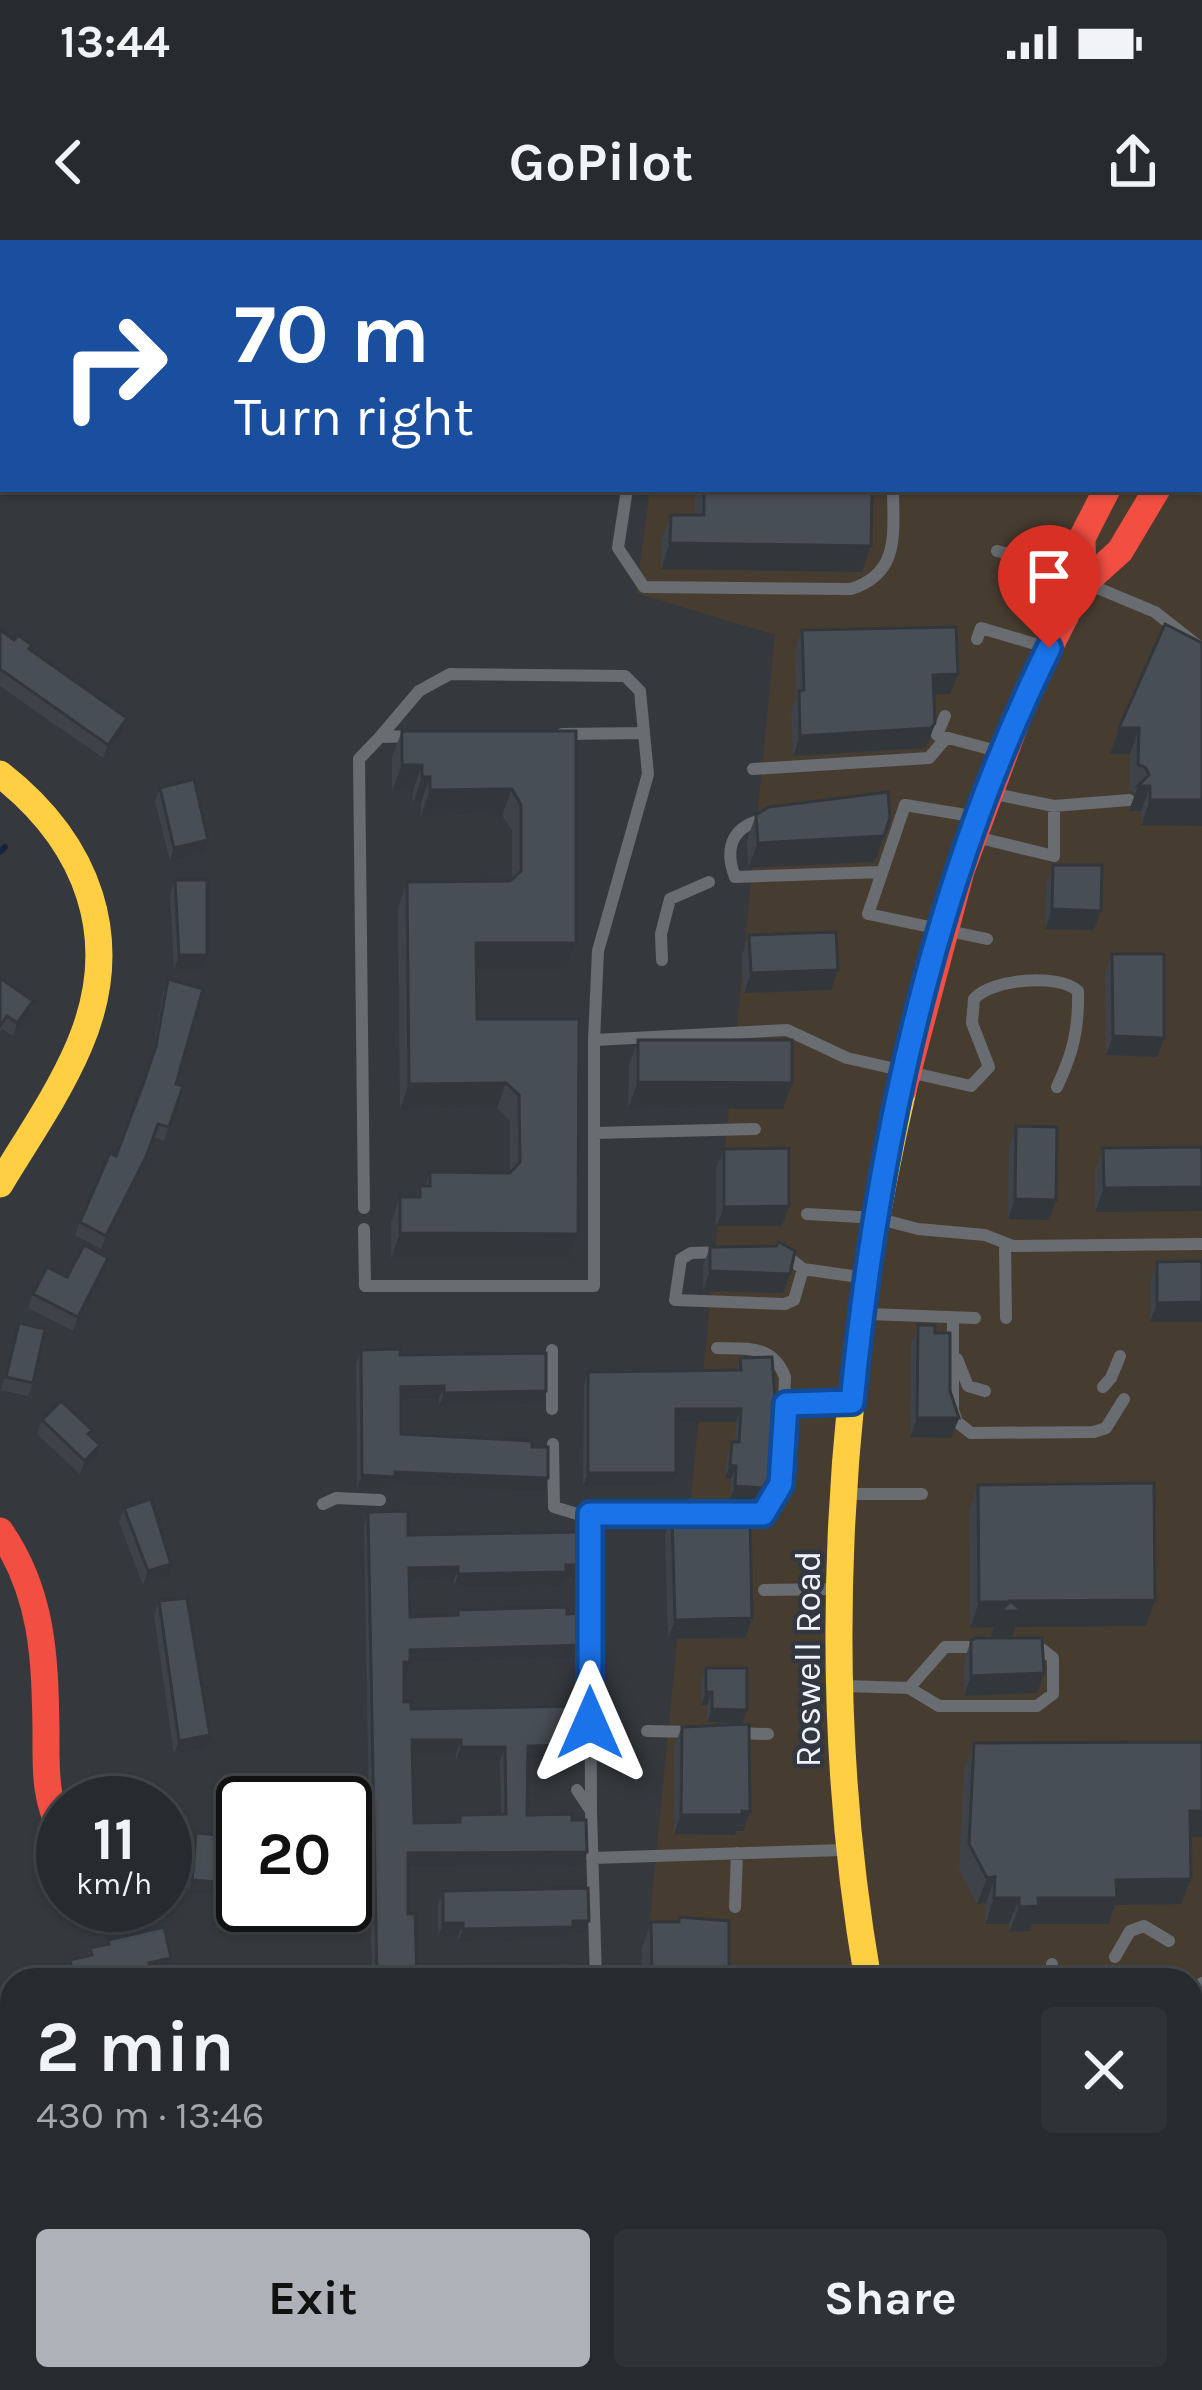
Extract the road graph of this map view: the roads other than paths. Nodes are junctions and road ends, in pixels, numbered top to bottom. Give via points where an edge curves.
1 (627, 492) edge
2 (893, 492) edge
3 (1105, 492) edge
4 (1155, 492) edge
5 (997, 551) dead end
6 (1083, 581) junction
7 (977, 639) dead end
8 (1049, 648) junction
9 (1202, 649) edge
10 (945, 716) dead end
11 (644, 733) junction
12 (548, 734) edge
13 (428, 736) edge
14 (380, 737) junction
15 (946, 738) junction
16 (1003, 753) junction
17 (753, 769) dead end
18 (0, 774) edge
19 (1129, 800) dead end
20 (1054, 806) junction
21 (980, 815) junction
22 (787, 817) edge
23 (882, 872) junction
24 (709, 882) dead end
25 (943, 928) junction
26 (987, 940) dead end
27 (662, 960) dead end
28 (594, 1040) junction
29 (905, 1072) junction
30 (1057, 1087) dead end
31 (755, 1129) dead end
32 (594, 1133) junction
33 (0, 1184) edge
34 (364, 1208) dead end
35 (807, 1214) dead end
36 (876, 1218) junction
37 (364, 1229) dead end
38 (1005, 1243) junction
39 (1202, 1244) edge
40 (774, 1251) edge
41 (732, 1252) edge
42 (803, 1269) junction
43 (867, 1278) junction
44 (862, 1313) junction
45 (953, 1318) junction
46 (976, 1318) dead end
47 (1006, 1318) dead end
48 (717, 1348) dead end
49 (552, 1350) dead end
50 (953, 1350) junction
51 (1120, 1356) dead end
52 (1102, 1388) dead end
53 (985, 1391) dead end
54 (1124, 1399) dead end
55 (852, 1402) junction
56 (786, 1404) junction
57 (552, 1409) dead end
58 (553, 1444) edge
59 (846, 1494) junction
60 (922, 1494) dead end
61 (380, 1500) dead end
62 (323, 1504) dead end
63 (590, 1514) junction
64 (0, 1531) edge
65 (839, 1589) junction
66 (764, 1590) dead end
67 (992, 1647) edge
68 (1016, 1647) edge
69 (838, 1686) junction
70 (909, 1688) junction
71 (647, 1731) dead end
72 (768, 1734) dead end
73 (47, 1776) edge
74 (577, 1790) dead end
75 (591, 1811) junction
76 (849, 1850) junction
77 (737, 1853) junction
78 (592, 1858) junction
79 (735, 1907) dead end
80 (1169, 1941) dead end
81 (1115, 1957) dead end
82 (1052, 1964) dead end
83 (596, 1968) edge
84 (866, 1968) edge
85 (1052, 1968) edge

1 - 2 lane via 618,548 644,587 851,589 870,583 892,554
3 - 6 main road, Roswell Road via 1082,538
4 - 6 main road, Roswell Road via 1117,556
5 - 6 lane
6 - 8 main road, Roswell Road
6 - 9 lane via 1155,612
7 - 8 lane via 981,628
8 - 16 main road, Roswell Road
10 - 15 lane via 937,735
11 - 12 lane
11 - 14 lane via 640,691 625,676 450,674 419,691
11 - 28 lane via 648,774 598,951
13 - 14 lane
14 - 34 lane via 358,759
15 - 16 lane
15 - 17 lane via 929,758
16 - 21 main road, Roswell Road
18 - 33 main road via 38,803 79,862 92,897 99,964 76,1050
19 - 20 lane
20 - 21 lane
20 - 21 lane via 1054,856
21 - 23 lane via 905,805
21 - 25 main road, Roswell Road
22 - 23 lane via 735,832 735,878
23 - 25 lane via 868,914
24 - 27 lane via 670,898
25 - 26 lane
25 - 29 main road, Roswell Road
28 - 29 lane via 787,1030 847,1058
28 - 32 lane
29 - 30 lane via 971,1086 989,1067 972,1023 974,999 991,986 1058,979 1078,991 1079,1025
29 - 36 main road, Roswell Road
31 - 32 lane
32 - 37 lane via 593,1286 365,1286
35 - 36 lane
36 - 38 lane
36 - 43 main road, Roswell Road
38 - 39 lane
38 - 47 lane
40 - 42 lane
41 - 42 lane via 681,1259 675,1300 785,1304 794,1300
42 - 43 lane
43 - 44 main road, Roswell Road
44 - 45 lane
44 - 55 main road, Roswell Road
45 - 46 lane
45 - 50 lane
48 - 56 lane via 763,1348 779,1362
49 - 57 lane
50 - 53 lane via 968,1386
50 - 54 lane via 953,1410 971,1432 1094,1432 1106,1428
51 - 52 lane
55 - 56 lane
55 - 59 main road, Roswell Road
56 - 63 lane via 781,1484 763,1514
58 - 63 lane via 554,1507
59 - 60 lane
59 - 65 main road, Roswell Road
61 - 62 lane
63 - 75 lane
64 - 73 main road via 39,1612
65 - 66 lane
65 - 69 main road, Roswell Road
67 - 70 lane via 945,1647
68 - 70 lane via 1039,1647 1053,1658 1053,1694 1037,1706 939,1706
69 - 70 lane
69 - 76 main road, Roswell Road
71 - 72 lane
74 - 75 lane
75 - 78 lane
76 - 77 lane
76 - 84 main road, Roswell Road
77 - 78 lane
77 - 79 lane
78 - 83 lane
80 - 81 lane via 1144,1926 1130,1931
82 - 85 lane

